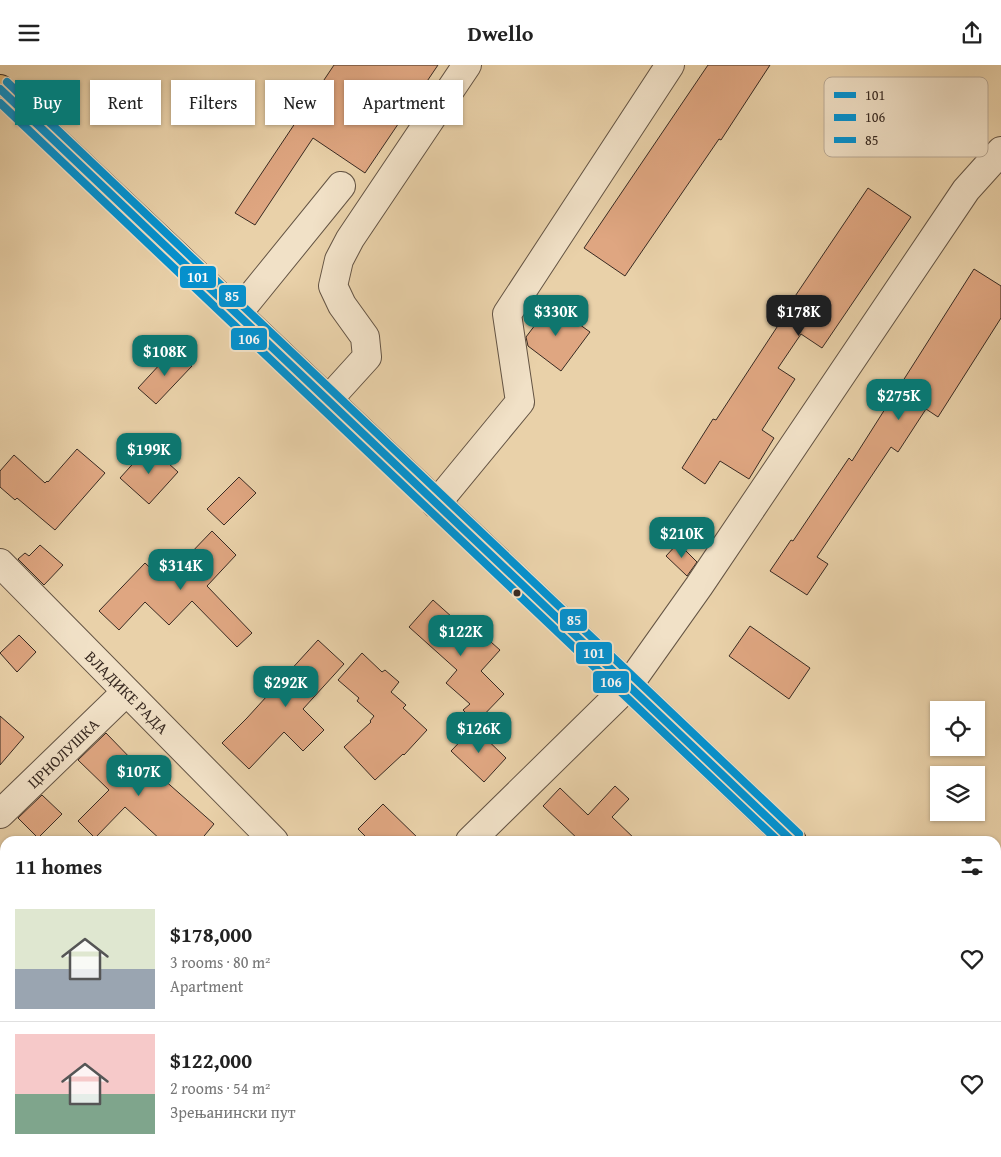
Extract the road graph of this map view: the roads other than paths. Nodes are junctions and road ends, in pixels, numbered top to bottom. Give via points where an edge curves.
1 (467, 65) edge
2 (670, 65) edge
3 (0, 89) edge
4 (1001, 151) edge
5 (341, 186) dead end
6 (238, 313) junction
7 (328, 400) junction
8 (436, 503) junction
9 (3, 573) edge
10 (628, 686) junction
11 (126, 691) junction
12 (0, 814) edge
13 (269, 836) edge
14 (475, 836) edge
15 (787, 836) edge

1 - 7 street via 339,260 333,286 365,337 367,357
2 - 8 street via 507,314 520,402
3 - 6 main road
4 - 10 street via 966,190
5 - 6 street
6 - 7 main road
7 - 8 main road
8 - 10 main road
9 - 11 street, ВЛАДИКЕ РАДА
10 - 14 street
10 - 15 main road
11 - 12 street, ЦРНОЛУШКА
11 - 13 street, ВЛАДИКЕ РАДА

